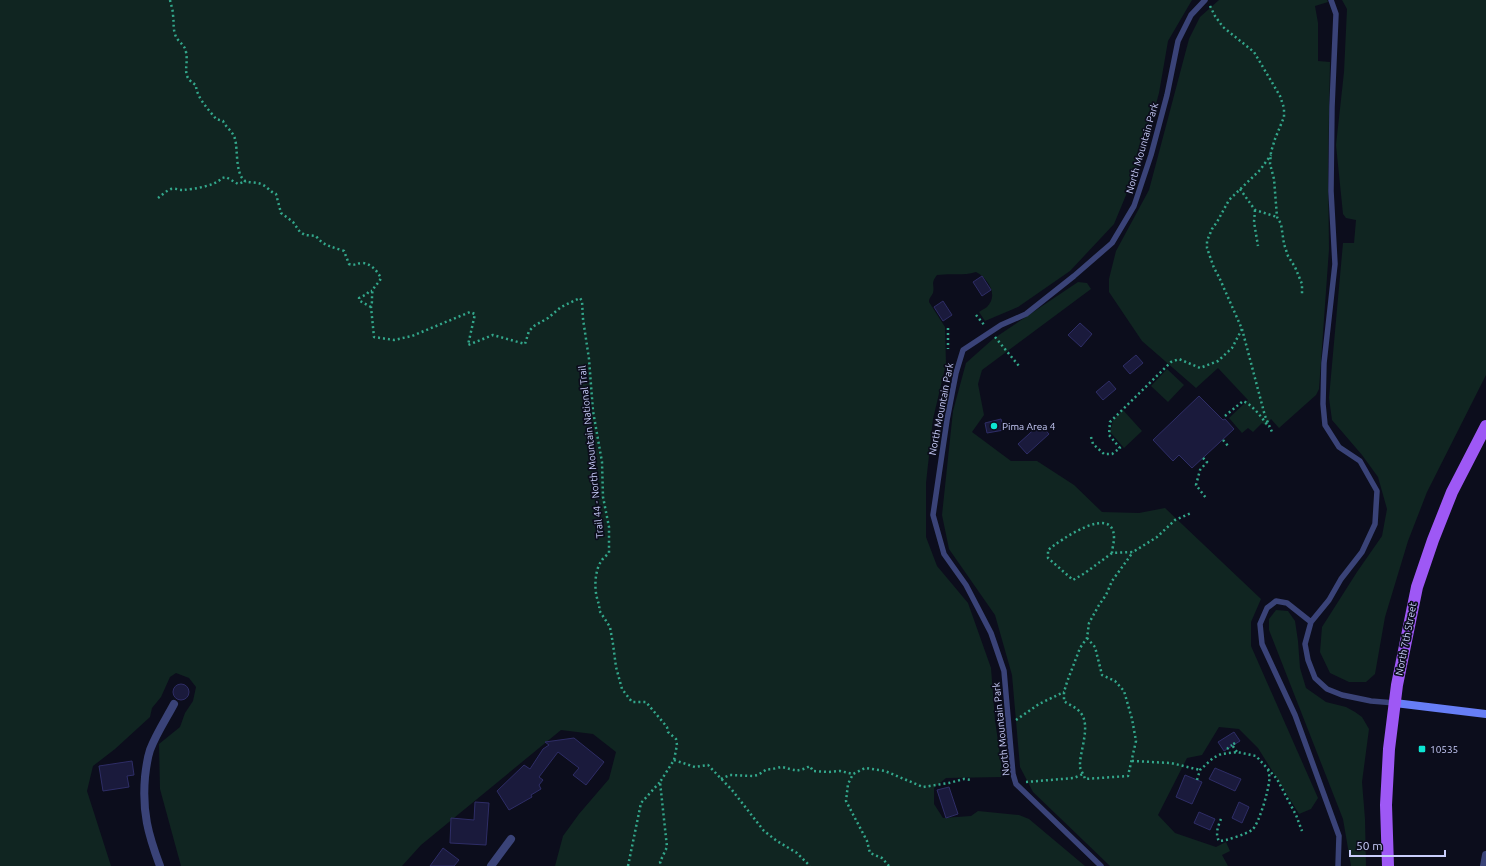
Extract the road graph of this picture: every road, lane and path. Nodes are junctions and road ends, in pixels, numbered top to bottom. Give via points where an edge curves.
1 (170, 0) edge
2 (1205, 0) edge
3 (1208, 0) edge
4 (1331, 0) edge
5 (1271, 155) junction
6 (246, 181) junction
7 (1240, 189) junction
8 (158, 198) dead end
9 (1255, 210) junction
10 (1276, 217) junction
11 (1258, 246) dead end
12 (372, 291) junction
13 (1302, 294) dead end
14 (371, 307) junction
15 (976, 315) dead end
16 (948, 328) dead end
17 (1242, 329) junction
18 (990, 331) junction
19 (948, 349) dead end
20 (1019, 366) dead end
21 (1225, 416) dead end
22 (1486, 426) edge
23 (1091, 437) dead end
24 (1223, 440) dead end
25 (1229, 447) dead end
26 (1203, 458) dead end
27 (1206, 498) dead end
28 (1191, 513) dead end
29 (1133, 552) junction
30 (1112, 553) junction
31 (1311, 622) junction
32 (1087, 638) junction
33 (1064, 692) junction
34 (1395, 703) junction
35 (174, 704) dead end
36 (1486, 714) edge
37 (1010, 736) junction
38 (1235, 743) dead end
39 (1232, 745) junction
40 (1227, 748) dead end
41 (1237, 752) junction
42 (674, 760) junction
43 (1132, 761) junction
44 (1268, 769) junction
45 (1200, 770) junction
46 (853, 774) junction
47 (1083, 774) junction
48 (721, 778) junction
49 (972, 780) dead end
50 (1197, 780) dead end
51 (660, 782) junction
52 (1027, 782) dead end
53 (1221, 819) dead end
54 (1302, 831) dead end
55 (511, 839) dead end
56 (1486, 855) edge
57 (160, 866) edge
58 (491, 866) edge
59 (628, 866) edge
60 (662, 866) edge
61 (810, 866) edge
62 (890, 866) edge
63 (1101, 866) edge
64 (1338, 866) edge
65 (1388, 866) edge
66 (1484, 866) edge

1 - 6 path via 175,34 186,52 187,78 196,85 198,94 216,119 223,121 232,132 235,138 236,162
2 - 18 lane, North Mountain Park via 1191,15 1178,41 1151,155 1134,206 1112,243 1026,314
3 - 5 path via 1214,16 1254,52 1280,96 1284,117
4 - 31 lane via 1336,14 1331,191 1335,264 1324,363 1323,404 1325,425 1339,447 1360,461 1377,491 1377,498 1375,524 1362,552
5 - 7 path
5 - 10 path
6 - 8 path via 238,184 226,177 212,185 181,190 170,189
6 - 12 path, Trail 44 - North Mountain National Trail via 261,184 276,194 281,213 293,222 300,232 316,236 325,245 344,251 349,264 354,266 362,263 373,268 381,278
7 - 9 path
7 - 17 path via 1229,200 1212,229 1207,248
9 - 10 path
9 - 11 path
10 - 13 path via 1281,224 1288,256 1302,284
12 - 14 path, Trail 44 - North Mountain National Trail
12 - 14 path, Trail 44 - North Mountain National Trail via 359,298
14 - 42 path, Trail 44 - North Mountain National Trail via 374,337 394,340 412,336 470,312 475,314 468,345 493,336 525,344 528,331 561,307 580,298 591,373 593,411 602,462 603,497 609,527 609,553 601,561 595,584 599,610 610,627 622,689 632,702 646,702 676,739
15 - 18 path
16 - 19 path
17 - 21 path via 1265,416 1272,432 1260,414 1243,401
17 - 23 path via 1232,348 1218,361 1200,368 1178,359 1171,362 1110,422 1109,434 1120,448 1112,454 1104,454 1093,444
18 - 20 path
18 - 37 lane, North Mountain Park via 963,350 948,415 933,514 944,554 966,586 991,633 1004,671
22 - 34 main road, North 7th Street via 1452,492 1416,587
24 - 25 path
26 - 27 path via 1208,462 1200,470 1196,485
28 - 29 path via 1175,520 1156,537
29 - 30 path
29 - 32 path via 1112,581 1089,623
30 - 30 path via 1114,537 1111,528 1106,523 1098,522 1059,541 1048,550 1048,558 1073,580
31 - 34 lane via 1305,644 1315,678 1327,689 1342,695
31 - 64 lane via 1286,603 1276,601 1266,608 1260,624 1262,644 1296,714 1339,836
32 - 33 path via 1080,648
32 - 43 path via 1095,647 1102,675 1115,681 1124,691 1136,741
33 - 37 path via 1017,718
33 - 47 path via 1064,701 1079,710 1083,716 1084,739 1080,769
34 - 36 street
34 - 65 main road, North 7th Street via 1387,770
35 - 57 street via 151,749 146,766 146,825
37 - 63 lane, North Mountain Park via 1016,784
38 - 39 path
39 - 40 path
39 - 41 path
41 - 44 path via 1256,756
41 - 45 path via 1221,754
42 - 48 path via 695,767 708,765
42 - 51 path, Trail 44 - North Mountain National Trail
43 - 45 path via 1171,763
43 - 47 path via 1128,776 1085,779
44 - 53 path via 1269,784 1258,822 1252,830 1219,841 1217,832
44 - 54 path via 1296,815
45 - 50 path
46 - 48 path via 814,771 810,766 797,771 782,767 766,769 753,776 730,775
46 - 49 path via 865,768 886,771 923,787 964,779
46 - 62 path via 848,784 846,801 867,841 870,853 882,858
47 - 52 path via 1074,778
48 - 61 path via 764,831 797,853
51 - 59 path, Trail 44 - North Mountain National Trail via 641,803
51 - 60 path via 667,847 660,862
55 - 58 street
56 - 66 street

